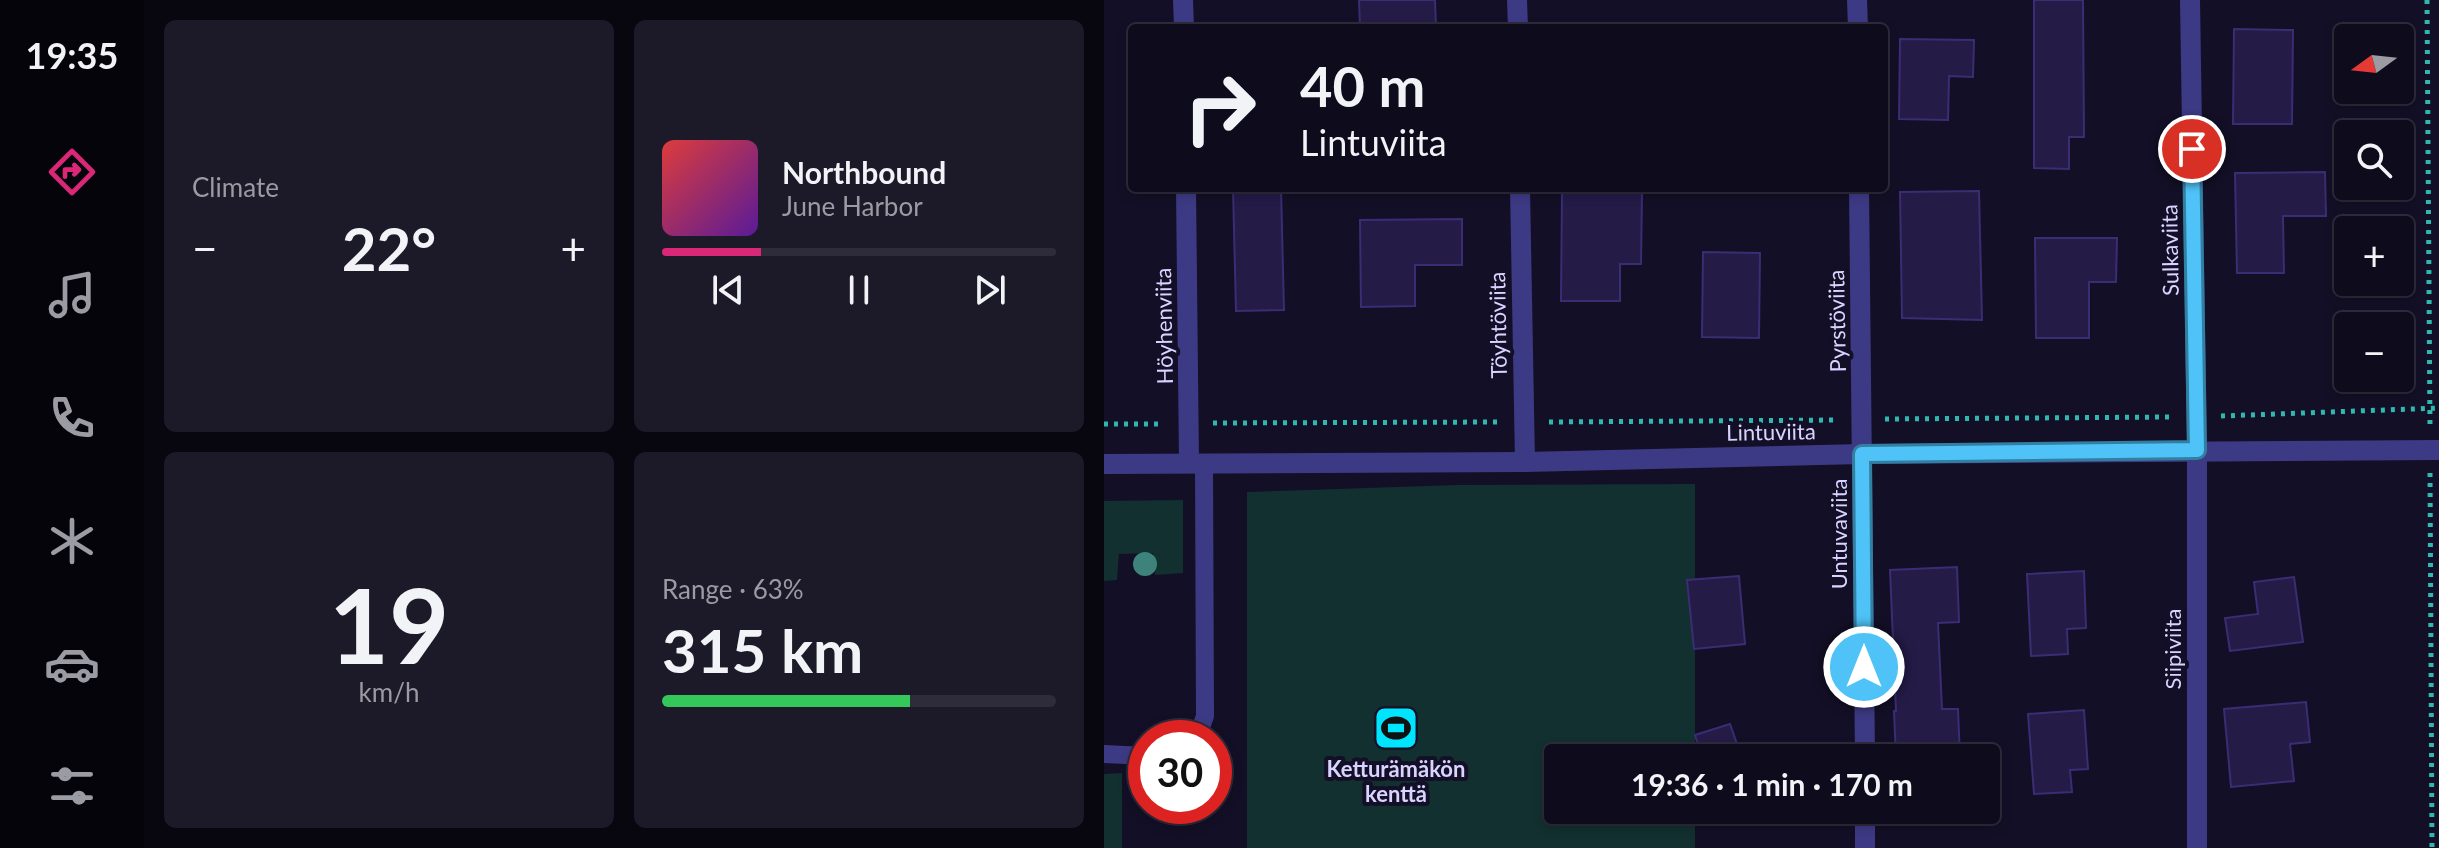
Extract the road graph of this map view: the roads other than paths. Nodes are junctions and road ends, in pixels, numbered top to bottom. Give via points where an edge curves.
1 (1183, 0) edge
2 (1517, 0) edge
3 (1857, 0) edge
4 (2190, 0) edge
5 (1184, 24) edge
6 (1518, 24) edge
7 (1858, 24) edge
8 (1186, 192) edge
9 (1520, 192) edge
10 (1859, 192) edge
11 (2197, 450) junction
12 (2439, 450) edge
13 (1862, 454) junction
14 (1525, 462) junction
15 (1196, 463) junction
16 (1104, 464) edge
17 (1204, 720) edge
18 (1865, 744) edge
19 (1104, 754) edge
20 (1128, 755) edge
21 (1865, 824) edge
22 (1865, 848) edge
23 (2197, 848) edge

1 - 5 street
2 - 6 street
3 - 7 street
4 - 11 street, Sulkaviita
8 - 15 street, Höyhenviita via 1189,423
9 - 14 street, Töyhtöviita
10 - 13 street, Pyrstöviita
11 - 12 street, Lintuviita
11 - 13 street, Lintuviita
11 - 23 street, Siipiviita
13 - 14 street, Lintuviita
13 - 18 street, Untuvaviita
14 - 15 street, Lintuviita
15 - 16 street, Lintuviita
15 - 17 lane
19 - 20 lane
21 - 22 street

